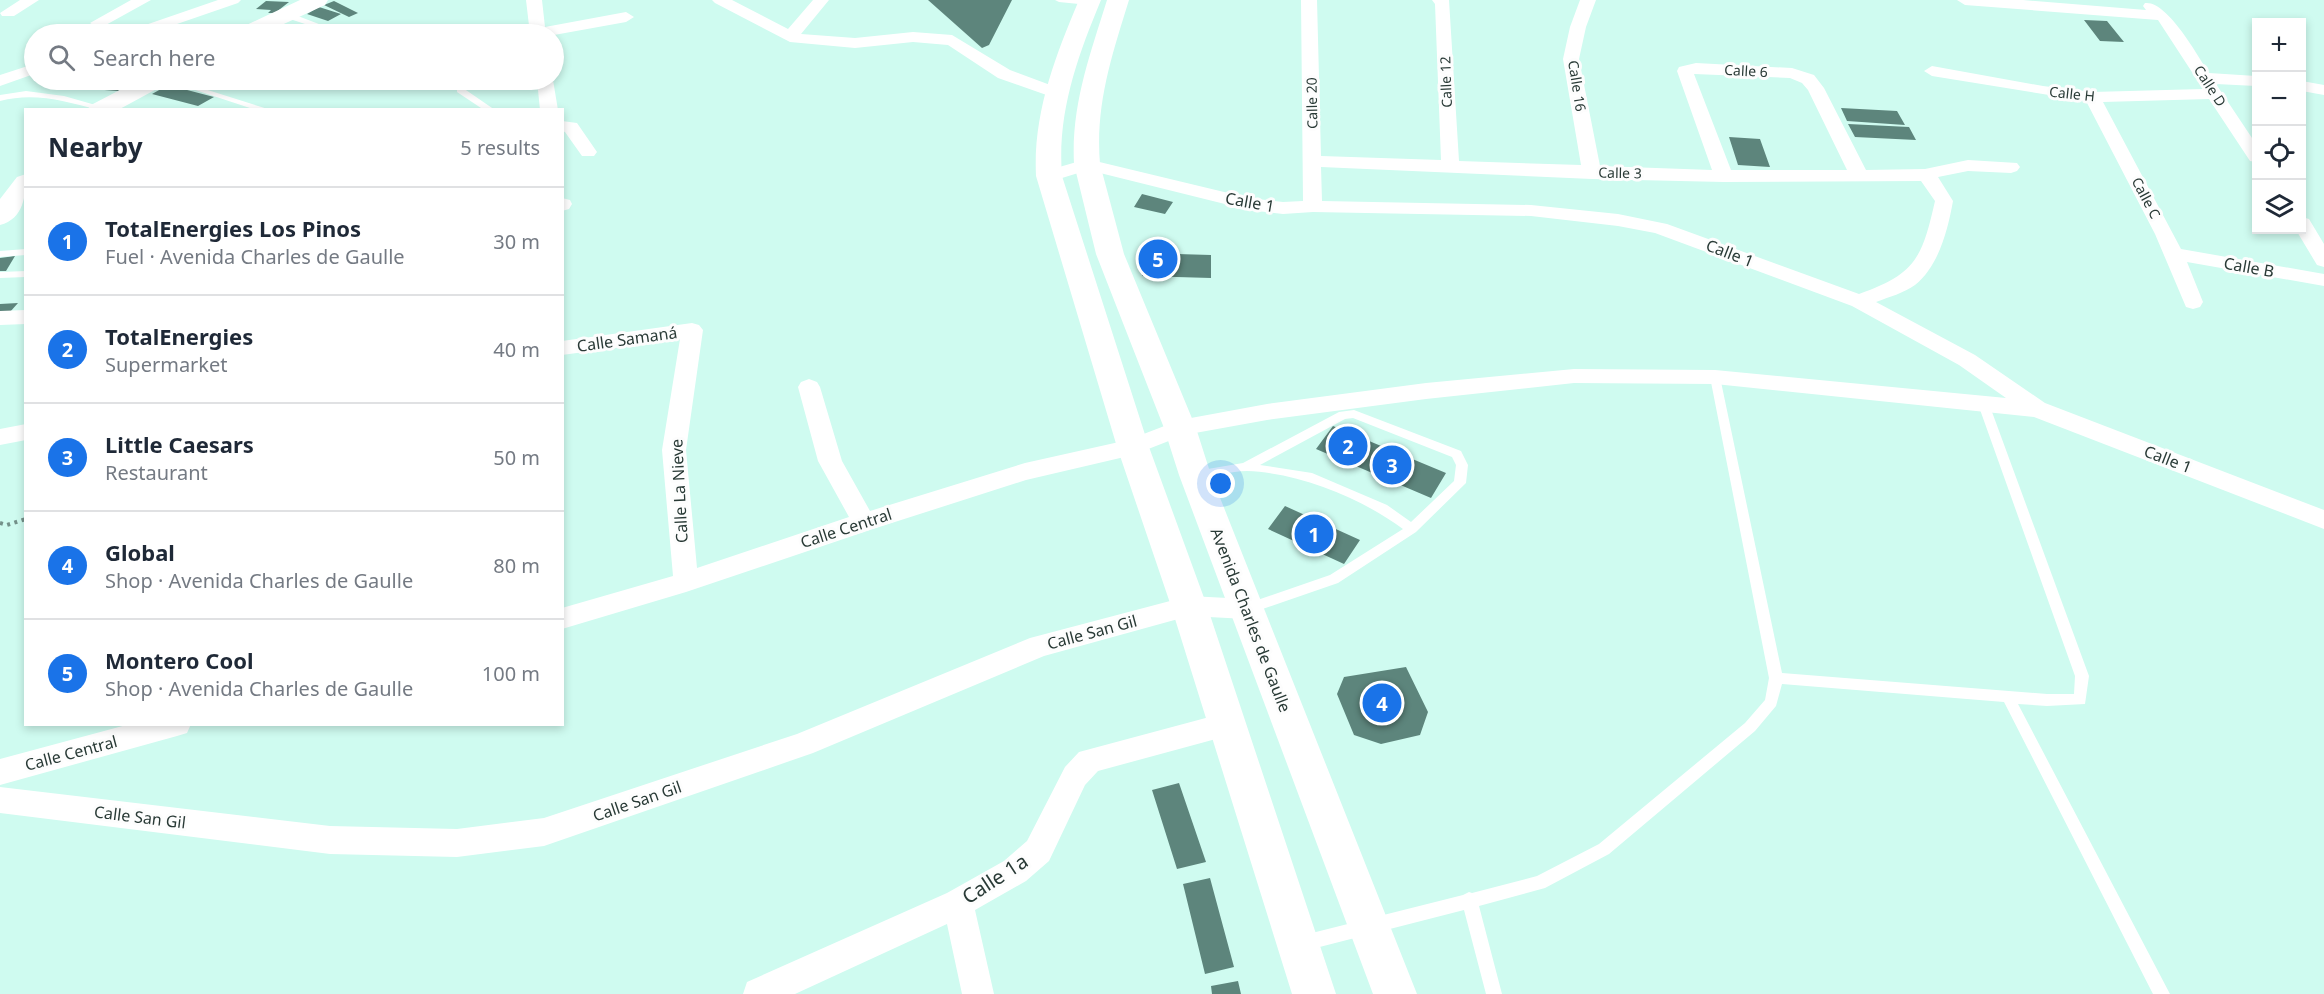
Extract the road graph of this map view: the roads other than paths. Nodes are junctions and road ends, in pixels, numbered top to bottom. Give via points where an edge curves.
1 (31, 0) edge
2 (111, 0) edge
3 (143, 0) edge
4 (233, 0) edge
5 (317, 0) edge
6 (534, 0) edge
7 (720, 0) edge
8 (821, 0) edge
9 (1310, 0) edge
10 (1440, 0) edge
11 (1588, 0) edge
12 (1965, 0) edge
13 (2145, 0) edge
14 (1089, 1) edge
15 (8, 13) dead end
16 (287, 15) junction
17 (2163, 16) junction
18 (626, 17) dead end
19 (163, 24) edge
20 (268, 24) edge
21 (312, 24) edge
22 (537, 24) edge
23 (564, 29) edge
24 (790, 37) junction
25 (1932, 71) dead end
26 (24, 73) edge
27 (2205, 78) junction
28 (0, 81) edge
29 (2252, 81) edge
30 (2306, 87) edge
31 (137, 90) edge
32 (202, 90) edge
33 (460, 90) dead end
34 (546, 90) edge
35 (2324, 90) edge
36 (1055, 93) junction
37 (2214, 94) junction
38 (2092, 97) junction
39 (0, 98) edge
40 (96, 108) edge
41 (102, 108) edge
42 (260, 108) edge
43 (488, 108) edge
44 (549, 108) edge
45 (564, 126) edge
46 (2252, 151) edge
47 (588, 152) dead end
48 (1313, 161) junction
49 (1087, 164) junction
50 (1450, 166) junction
51 (2011, 167) dead end
52 (1592, 173) junction
53 (1859, 175) junction
54 (1927, 175) junction
55 (1049, 176) junction
56 (1724, 176) junction
57 (24, 185) edge
58 (1313, 206) junction
59 (0, 217) edge
60 (2306, 231) edge
61 (24, 252) edge
62 (0, 254) edge
63 (2173, 254) junction
64 (2324, 261) edge
65 (24, 274) edge
66 (0, 275) edge
67 (2324, 280) edge
68 (1859, 301) junction
69 (2193, 302) dead end
70 (24, 317) edge
71 (0, 318) edge
72 (693, 330) joint
73 (564, 348) edge
74 (1715, 377) junction
75 (809, 387) dead end
76 (1984, 404) junction
77 (2037, 409) junction
78 (1180, 428) junction
79 (24, 432) edge
80 (0, 437) edge
81 (1133, 447) junction
82 (1246, 467) junction
83 (1195, 475) junction
84 (2324, 520) edge
85 (864, 522) junction
86 (1412, 529) junction
87 (686, 582) junction
88 (1189, 606) junction
89 (1247, 609) junction
90 (564, 618) edge
91 (1776, 678) junction
92 (2008, 697) junction
93 (1228, 724) junction
94 (170, 726) edge
95 (0, 772) edge
96 (0, 800) edge
97 (1469, 899) junction
98 (958, 903) junction
99 (1369, 928) junction
100 (1297, 945) junction
101 (759, 994) edge
102 (978, 994) edge
103 (1314, 994) edge
104 (1395, 994) edge
105 (1494, 994) edge
106 (2162, 994) edge

1 - 15 street
2 - 3 street via 92,19
4 - 19 street
5 - 16 main road
6 - 22 street
7 - 24 street
8 - 24 street
9 - 48 street, Calle 20
10 - 50 street, Calle 12
11 - 52 street, Calle 16 via 1571,59
12 - 17 street
13 - 17 street, Calle D
14 - 36 main road, Avenida Charles de Gaulle
14 - 49 main road, Avenida Charles de Gaulle via 1091,87
16 - 20 main road
16 - 21 lane
17 - 27 street, Calle D
18 - 23 street
24 - 36 street via 855,43 912,38 952,40 1004,74
25 - 38 street, Calle H
26 - 28 street
27 - 29 street
27 - 37 street, Calle D
30 - 35 street
31 - 41 main road
32 - 42 lane
33 - 43 lane
34 - 44 street
36 - 55 main road, Avenida Charles de Gaulle via 1047,155
37 - 38 street, Calle H
37 - 46 street, Calle D
38 - 63 street, Calle C
39 - 40 lane via 14,93 38,93
45 - 47 street via 571,127
48 - 50 street, Calle 3
48 - 58 street, Calle 20
49 - 55 street
49 - 58 street, Calle 1 via 1249,204
49 - 78 main road, Avenida Charles de Gaulle via 1110,254
50 - 52 street, Calle 3
51 - 54 street, Calle 3 via 1966,164
52 - 56 street, Calle 3
53 - 54 street, Calle 3
53 - 56 street, Calle 3
53 - 56 street, Calle 6 via 1808,79 1792,73 1696,68 1686,71
54 - 68 street via 1944,201 1940,224 1924,259 1909,280
55 - 81 main road, Avenida Charles de Gaulle
57 - 59 main road
58 - 68 street, Calle 1 via 1546,212 1631,221 1686,236
60 - 64 street
61 - 62 lane
63 - 67 street, Calle B
63 - 69 street, Calle C
65 - 66 lane
68 - 77 street, Calle 1 via 1967,360
70 - 71 street
72 - 73 street, Calle Samaná
72 - 87 street, Calle La Nieve via 674,450
74 - 76 street, Calle Central
74 - 78 street, Calle Central via 1574,376 1426,391
74 - 91 lane
75 - 85 street via 830,461
76 - 77 street, Calle Central
76 - 92 lane via 2082,676 2080,700
77 - 84 street, Calle 1
78 - 81 street, Calle Central
78 - 83 main road, Avenida Charles de Gaulle
79 - 80 street
81 - 85 street, Calle Central via 1025,472
81 - 88 main road, Avenida Charles de Gaulle
82 - 83 lane
82 - 86 lane via 1308,476 1383,508
82 - 86 lane via 1329,420 1354,414 1457,454 1462,465 1460,483
83 - 89 main road, Avenida Charles de Gaulle
85 - 87 street, Calle Central
86 - 89 lane via 1334,579
87 - 90 street, Calle Central
88 - 89 street, Calle San Gil
88 - 93 main road, Avenida Charles de Gaulle
88 - 96 street, Calle San Gil via 1039,646 803,744 544,832 457,843 330,840
89 - 99 main road, Avenida Charles de Gaulle
91 - 92 lane
91 - 97 lane via 1771,702 1750,727 1604,849 1539,883
92 - 106 lane
93 - 98 street, Calle 1a via 1089,761 1075,776 1038,851 1015,871
93 - 100 main road, Avenida Charles de Gaulle
94 - 95 street, Calle Central
97 - 99 lane
97 - 105 lane
98 - 101 street, Calle 1a
98 - 102 street
99 - 100 lane
99 - 104 main road, Avenida Charles de Gaulle
100 - 103 main road, Avenida Charles de Gaulle

